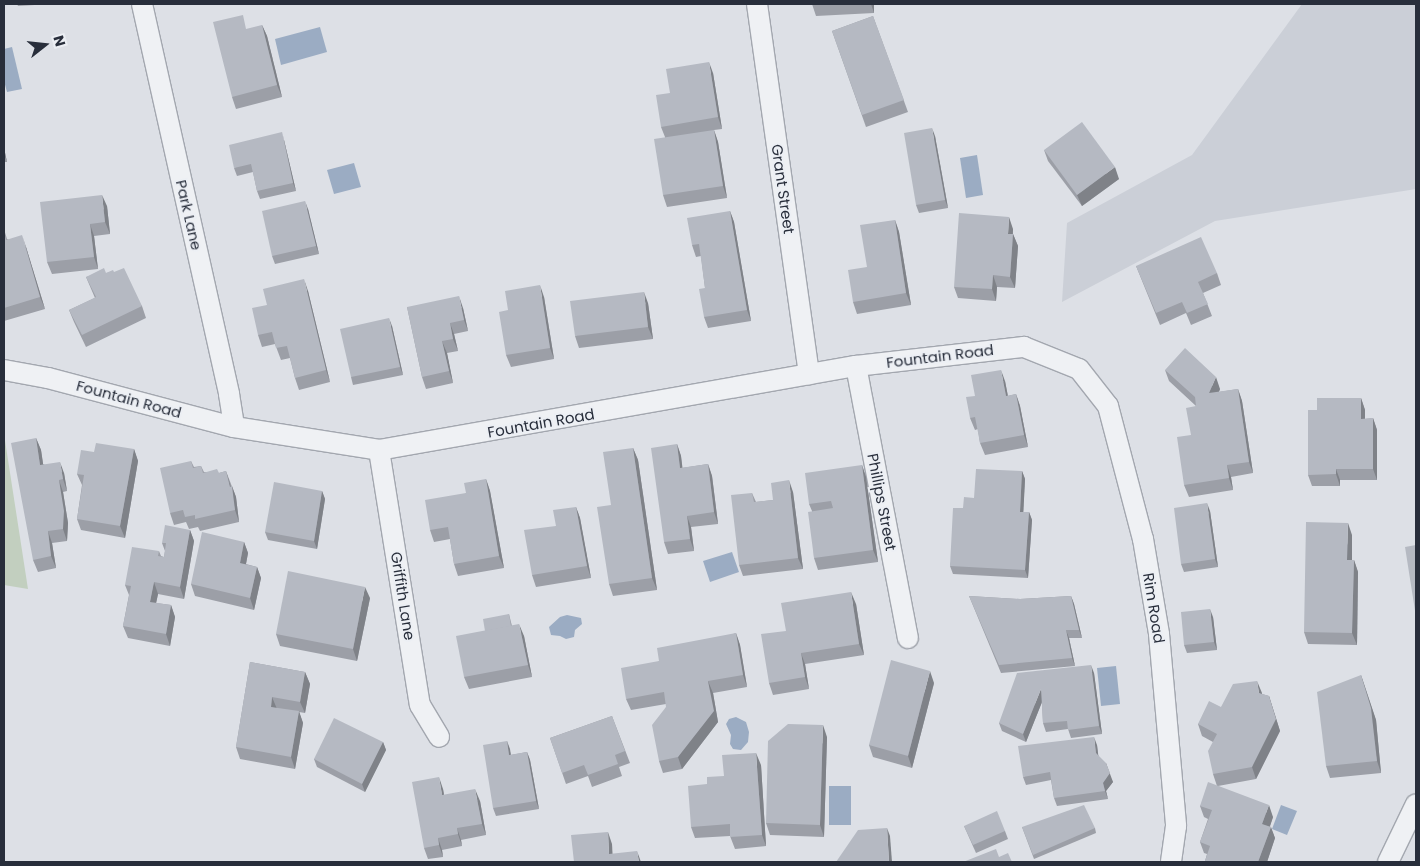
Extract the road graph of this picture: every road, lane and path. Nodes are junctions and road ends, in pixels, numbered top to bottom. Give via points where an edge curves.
1 (142, 4) edge
2 (757, 4) edge
3 (856, 366) junction
4 (1079, 369) joint
5 (4, 370) edge
6 (809, 374) junction
7 (234, 427) junction
8 (379, 450) junction
9 (908, 638) dead end
10 (439, 737) dead end
11 (1416, 804) edge
12 (1171, 862) edge
13 (1388, 862) edge

1 - 7 street, Park Lane
2 - 6 street, Grant Street
3 - 4 street, Fountain Road via 1024,347
3 - 6 street, Fountain Road
3 - 9 street, Phillips Street
4 - 12 street, Rim Road via 1108,406 1143,539 1159,634 1176,826
5 - 7 street, Fountain Road via 48,378
6 - 8 street, Fountain Road
7 - 8 street, Fountain Road
8 - 10 street, Griffith Lane via 420,705
11 - 13 street

